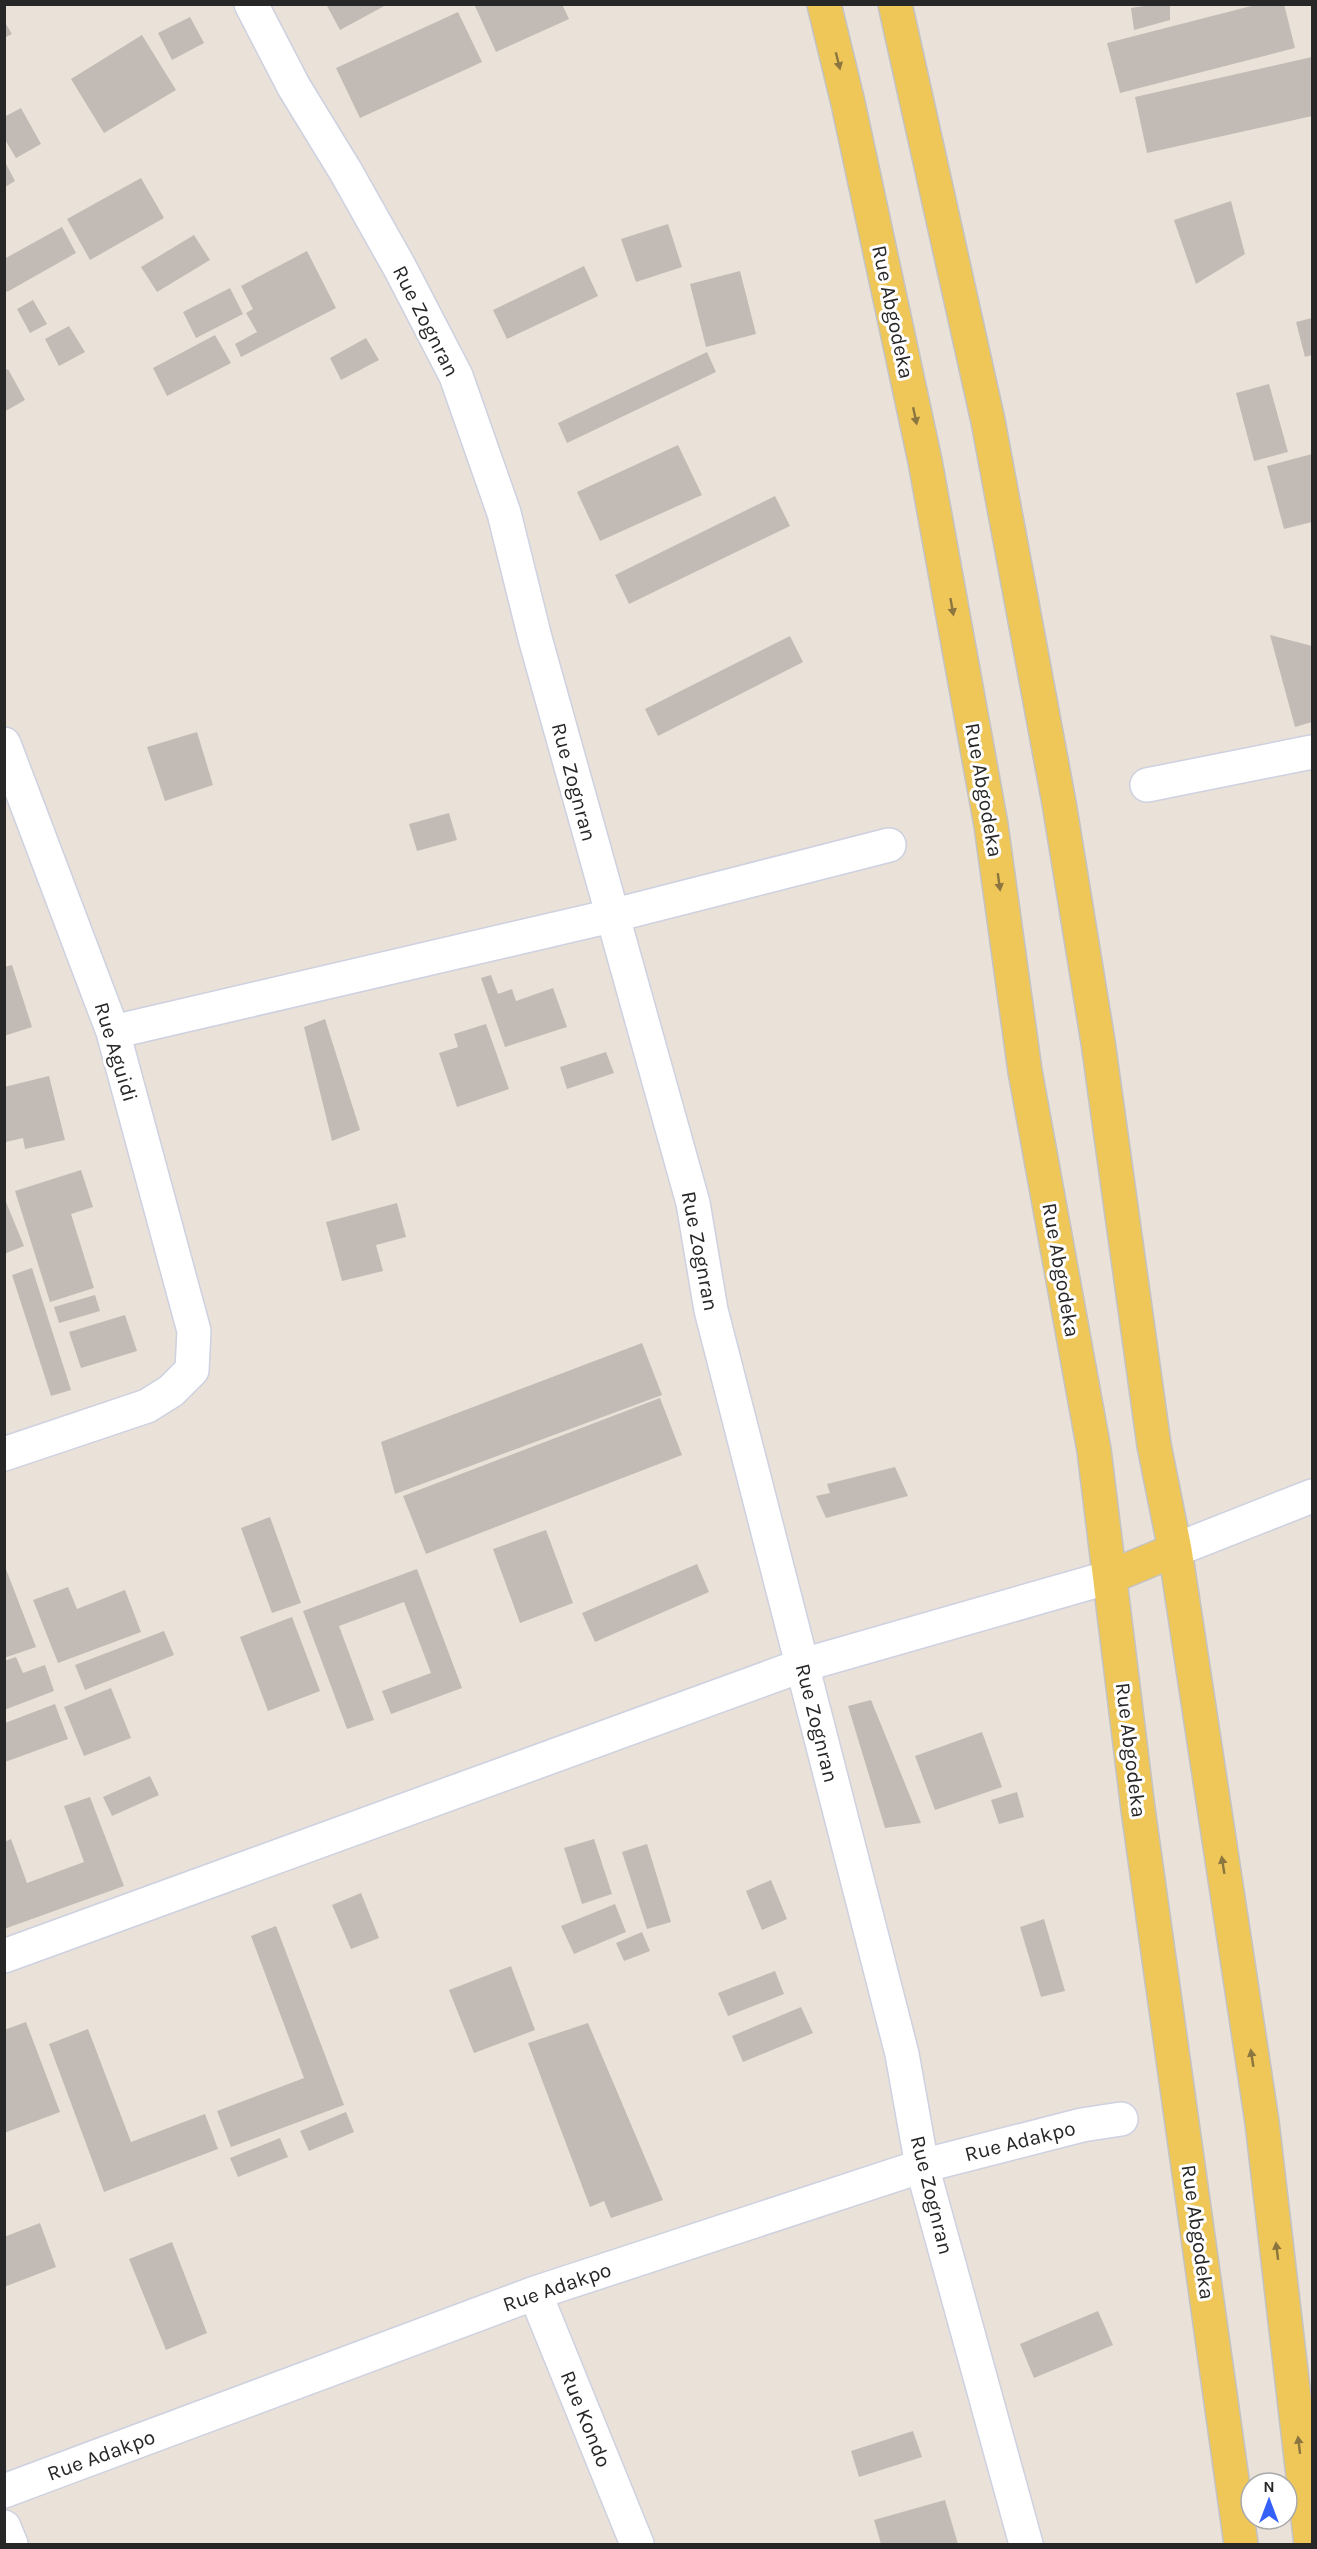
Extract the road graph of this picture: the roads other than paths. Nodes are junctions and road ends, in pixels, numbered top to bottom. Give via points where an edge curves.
1 (250, 4) edge
2 (824, 4) edge
3 (895, 4) edge
4 (4, 744) edge
5 (1312, 752) edge
6 (1147, 785) dead end
7 (890, 845) dead end
8 (611, 916) junction
9 (113, 1032) junction
10 (4, 1454) edge
11 (1312, 1496) edge
12 (1175, 1550) junction
13 (1110, 1577) junction
14 (803, 1665) junction
15 (4, 1956) edge
16 (1121, 2119) dead end
17 (922, 2166) junction
18 (536, 2293) junction
19 (4, 2491) edge
20 (4, 2527) edge
21 (12, 2544) edge
22 (637, 2544) edge
23 (1026, 2544) edge
24 (1241, 2544) edge
25 (1311, 2544) edge

1 - 8 street, Rue Zognran via 456,376 504,513
2 -> 13 main road, Rue Abgodeka via 925,461 989,813 1025,1071 1094,1450
3 - 12 main road via 988,421 1059,804 1098,1042 1154,1445
4 - 9 street, Rue Aguidi
5 - 6 street
7 - 8 street
8 - 9 street
8 - 14 street, Rue Zognran via 693,1203 711,1310
9 - 10 street, Rue Aguidi via 194,1331 192,1370 171,1391 147,1406
11 - 12 street
12 - 13 main road
25 -> 12 main road via 1262,2122
13 - 14 street
13 - 24 main road, Rue Abgodeka via 1138,1809
14 - 15 street
14 - 17 street, Rue Zognran via 902,2055
16 - 17 street, Rue Adakpo via 1082,2125
17 - 18 street, Rue Adakpo
17 - 23 street, Rue Zognran
18 - 19 street, Rue Adakpo
18 - 22 street, Rue Kondo
20 - 21 street

